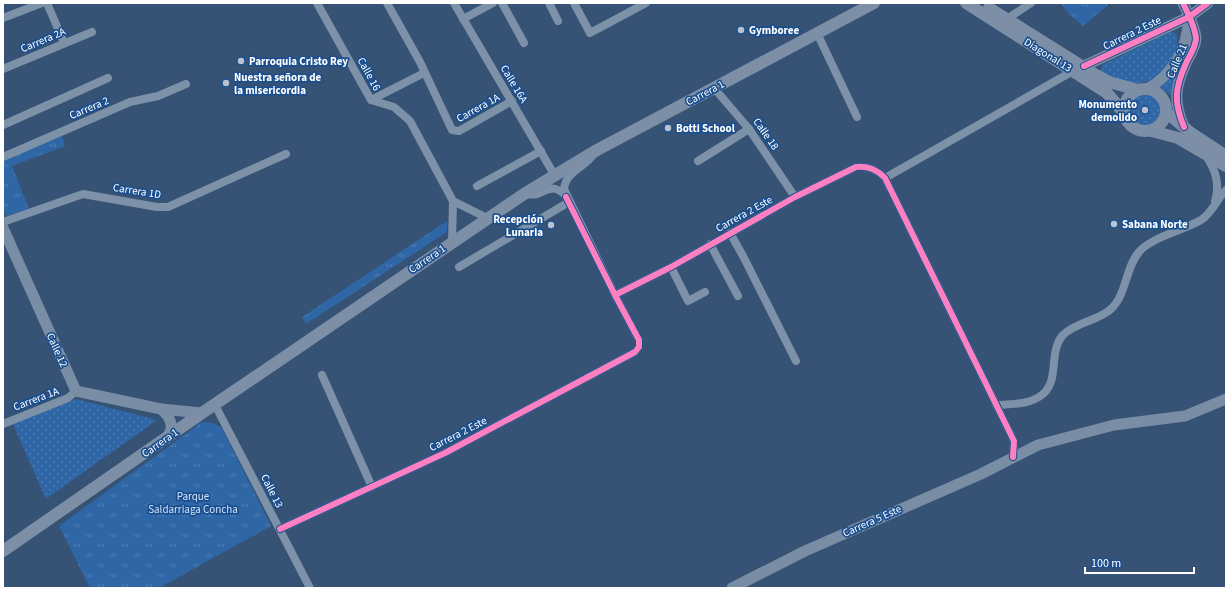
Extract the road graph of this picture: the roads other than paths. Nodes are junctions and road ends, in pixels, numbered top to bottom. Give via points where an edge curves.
1 (42, 3) edge
2 (47, 3) edge
3 (317, 3) edge
4 (386, 3) edge
5 (454, 3) edge
6 (493, 3) edge
7 (502, 3) edge
8 (549, 3) edge
9 (574, 3) edge
10 (646, 3) edge
11 (874, 3) edge
12 (966, 3) edge
13 (1031, 3) edge
14 (1183, 3) edge
15 (1208, 3) edge
16 (985, 4) edge
17 (1189, 17) junction
18 (3, 18) edge
19 (1007, 19) junction
20 (463, 20) junction
21 (558, 21) dead end
22 (1162, 29) junction
23 (92, 32) dead end
24 (817, 33) junction
25 (64, 43) junction
26 (524, 43) dead end
27 (1182, 48) junction
28 (3, 69) edge
29 (1079, 69) junction
30 (424, 73) junction
31 (108, 78) dead end
32 (186, 84) dead end
33 (714, 88) junction
34 (1142, 90) junction
35 (371, 100) junction
36 (512, 101) junction
37 (1124, 113) junction
38 (1167, 113) junction
39 (857, 117) dead end
40 (3, 125) edge
41 (1184, 127) junction
42 (749, 129) junction
43 (1152, 131) junction
44 (597, 150) junction
45 (541, 151) junction
46 (1204, 152) junction
47 (286, 154) dead end
48 (1226, 156) edge
49 (3, 157) edge
50 (698, 161) dead end
51 (1226, 166) edge
52 (555, 176) junction
53 (885, 178) junction
54 (477, 186) dead end
55 (1226, 190) edge
56 (524, 194) junction
57 (795, 197) junction
58 (568, 199) junction
59 (453, 201) junction
60 (1214, 204) junction
61 (487, 218) junction
62 (3, 222) edge
63 (3, 228) edge
64 (730, 234) junction
65 (452, 242) junction
66 (710, 244) junction
67 (459, 267) dead end
68 (671, 267) junction
69 (705, 292) dead end
70 (615, 295) junction
71 (738, 296) dead end
72 (796, 362) dead end
73 (322, 375) dead end
74 (71, 398) junction
75 (1226, 399) edge
76 (216, 405) junction
77 (996, 405) junction
78 (161, 409) junction
79 (202, 413) junction
80 (3, 424) edge
81 (167, 438) junction
82 (1014, 441) junction
83 (1030, 448) junction
84 (1013, 457) junction
85 (372, 487) junction
86 (280, 530) junction
87 (3, 551) edge
88 (310, 588) edge
89 (732, 588) edge

1 - 18 street
2 - 25 street
3 - 35 street, Calle 16
4 - 30 street
5 - 20 street, Calle 16A
6 - 20 street
7 - 26 street
8 - 21 street
9 - 10 street via 590,33
11 - 24 main road, Carrera 1
12 - 29 main road, Diagonal 13
13 - 19 street
14 - 17 street, Calle 21
15 - 17 street, Carrera 2 Este
16 - 19 main road, Diagonal 13
17 - 22 street, Carrera 2 Este
17 - 27 street, Calle 21
17 - 41 street, Calle 21 via 1194,29 1195,43 1179,80 1176,94 1178,112
19 - 29 main road, Diagonal 13
20 - 36 street, Calle 16A
22 - 27 street via 1168,28 1178,33
22 - 29 street, Carrera 2 Este
23 - 25 street, Carrera 2A
24 - 33 main road, Carrera 1
24 - 39 street
25 - 28 street, Carrera 2A
27 - 34 street, Calle 21 via 1176,64 1166,77
29 - 34 main road, Diagonal 13 via 1109,82
29 - 37 main road, Diagonal 13 via 1107,93
29 - 53 street, Carrera 2 Este
30 - 35 street
30 - 36 street, Carrera 1A via 454,131 459,131
31 - 40 street, Carrera 2
32 - 49 street, Carrera 2 via 158,96 130,102
33 - 42 street, Calle 18
33 - 44 main road, Carrera 1
34 - 37 main road via 1127,99
34 - 38 main road via 1155,92 1162,97
35 - 59 street, Calle 16 via 391,106 405,115
36 - 45 street, Calle 16A
37 - 43 main road via 1127,122 1134,128
38 - 41 main road
38 - 43 main road via 1160,126
41 - 48 main road
42 - 50 street
42 - 57 street, Calle 18
43 - 46 main road via 1178,138
44 - 52 main road, Carrera 1
44 - 58 street via 588,163 567,178 564,189
45 - 52 street, Calle 16A
45 - 54 street
46 - 51 main road
46 - 60 street via 1216,174 1218,185
47 - 62 street, Carrera 1D via 168,207 83,194
52 - 56 main road, Carrera 1
53 - 57 street, Carrera 2 Este via 874,168 856,167
53 - 77 street
55 - 60 street
56 - 58 street via 536,194 552,188 560,190
56 - 61 main road, Carrera 1
57 - 64 street, Carrera 2 Este
58 - 67 street
58 - 70 street
59 - 61 street
59 - 65 street
60 - 77 street via 1201,220 1138,252 1115,306 1067,332 1058,342 1052,379 1042,394 1028,402
61 - 65 main road, Carrera 1
63 - 74 street, Calle 12
64 - 66 street, Carrera 2 Este
64 - 72 street
65 - 76 main road, Carrera 1
66 - 68 street, Carrera 2 Este
66 - 71 street
68 - 69 street via 688,301
68 - 70 street, Carrera 2 Este
70 - 85 street, Carrera 2 Este via 640,340 635,352 444,453
73 - 85 street
74 - 78 street
74 - 80 street, Carrera 1A
75 - 83 street, Carrera 5 Este via 1185,416 1114,425
76 - 79 main road, Carrera 1
76 - 86 street, Calle 13
77 - 82 street
78 - 79 street
78 - 81 street via 171,422 172,429
79 - 81 main road, Carrera 1
81 - 87 main road, Carrera 1
82 - 83 street
82 - 84 street
83 - 84 street, Carrera 5 Este
84 - 89 street, Carrera 5 Este via 981,474 827,541
85 - 86 street, Carrera 2 Este
86 - 88 street, Calle 13

